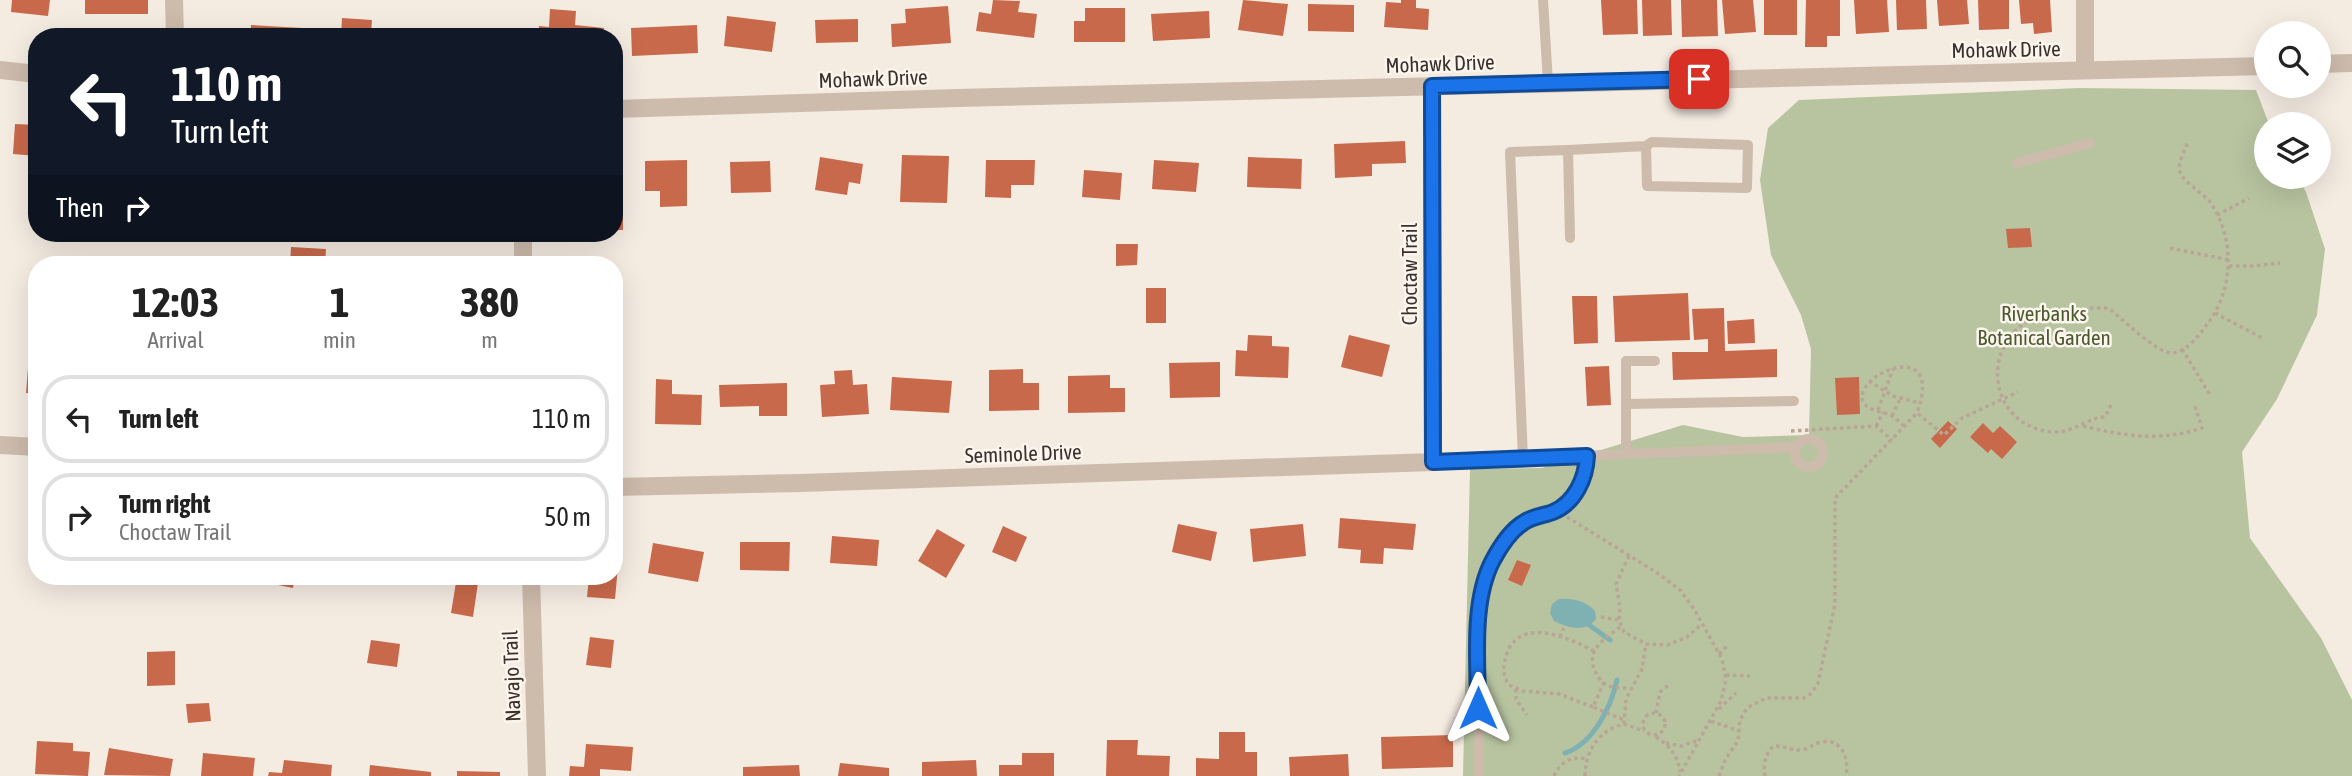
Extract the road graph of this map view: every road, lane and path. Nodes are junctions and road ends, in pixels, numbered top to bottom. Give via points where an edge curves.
1 (174, 0) edge
2 (1543, 0) edge
3 (2085, 0) edge
4 (175, 28) edge
5 (2331, 64) edge
6 (2352, 64) edge
7 (2254, 65) edge
8 (0, 70) edge
9 (2085, 70) junction
10 (28, 73) edge
11 (1548, 83) junction
12 (1432, 86) junction
13 (623, 109) edge
14 (2188, 142) dead end
15 (2090, 143) dead end
16 (1649, 144) junction
17 (1568, 150) junction
18 (2017, 163) dead end
19 (2249, 198) dead end
20 (2217, 215) junction
21 (1570, 238) dead end
22 (2170, 248) dead end
23 (2280, 262) dead end
24 (2229, 263) junction
25 (2090, 308) dead end
26 (2215, 313) junction
27 (2034, 322) dead end
28 (2263, 339) dead end
29 (2182, 349) junction
30 (1655, 361) dead end
31 (1893, 369) junction
32 (1869, 381) junction
33 (1885, 392) junction
34 (2018, 392) dead end
35 (2210, 396) dead end
36 (1900, 399) junction
37 (2003, 399) junction
38 (1794, 401) dead end
39 (1920, 403) junction
40 (2194, 403) dead end
41 (1626, 404) junction
42 (2110, 405) dead end
43 (1880, 411) junction
44 (1917, 413) junction
45 (1892, 416) junction
46 (1877, 426) junction
47 (1904, 426) junction
48 (2083, 426) junction
49 (1782, 432) dead end
50 (1892, 440) junction
51 (0, 445) edge
52 (28, 447) edge
53 (1796, 447) dead end
54 (1626, 454) junction
55 (1587, 456) junction
56 (1523, 458) junction
57 (1433, 462) junction
58 (623, 487) edge
59 (1557, 510) junction
60 (1629, 556) junction
61 (531, 585) edge
62 (1601, 617) dead end
63 (1619, 620) junction
64 (1702, 624) junction
65 (1620, 627) junction
66 (1564, 628) dead end
67 (1560, 637) junction
68 (1646, 644) junction
69 (1727, 646) dead end
70 (1594, 651) junction
71 (1719, 654) junction
72 (1726, 675) junction
73 (1749, 676) dead end
74 (1604, 682) junction
75 (1671, 683) dead end
76 (1629, 688) junction
77 (1517, 689) junction
78 (1736, 693) dead end
79 (1593, 707) junction
80 (1718, 710) junction
81 (1656, 713) junction
82 (1527, 715) dead end
83 (1624, 722) junction
84 (1711, 722) junction
85 (1644, 731) junction
86 (1739, 731) junction
87 (1654, 736) junction
88 (1701, 739) junction
89 (1664, 742) junction
90 (1587, 759) junction
91 (537, 776) edge
92 (1479, 776) edge
93 (1554, 776) edge
94 (1585, 776) edge
95 (1679, 776) edge
96 (1721, 776) edge
97 (1765, 776) edge
98 (1846, 776) edge

1 - 4 street
2 - 11 lane
3 - 9 street
5 - 6 street
7 - 9 street, Mohawk Drive
8 - 10 street
9 - 11 street, Mohawk Drive
11 - 12 street, Mohawk Drive
12 - 13 street, Mohawk Drive
12 - 57 street, Choctaw Trail
14 - 20 path via 2181,175
15 - 18 lane
16 - 16 lane via 1748,145 1747,188 1647,186
16 - 17 lane
17 - 21 lane
17 - 56 lane via 1510,152
19 - 20 path
20 - 24 path
22 - 24 path
23 - 24 path
24 - 26 path
25 - 29 path via 2111,310 2162,351
26 - 28 path
26 - 29 path
27 - 37 path via 2029,320 2014,332 2003,349 1997,370
29 - 35 path
30 - 41 lane via 1626,361
31 - 32 path
31 - 33 path
31 - 39 path via 1904,366 1918,373 1923,386
32 - 33 path
32 - 43 path via 1862,398 1868,407
33 - 36 path
33 - 43 path
34 - 37 path
36 - 39 path
36 - 45 path
37 - 44 path via 1962,418 1944,435
37 - 48 path via 2016,417 2038,429 2053,432
38 - 41 lane
39 - 44 path
40 - 48 path via 2202,428 2183,434 2135,437
41 - 54 lane
42 - 48 path via 2105,417
43 - 45 path
43 - 46 path
44 - 47 path
45 - 47 path
46 - 49 path
46 - 50 path
47 - 50 path
50 - 86 path via 1835,498 1835,604 1818,683 1804,698 1772,697 1755,702 1744,712
51 - 52 street
53 - 54 lane
54 - 55 lane
55 - 56 lane
55 - 59 lane via 1585,478
56 - 57 lane
57 - 58 street, Seminole Drive
59 - 60 path
59 - 92 lane via 1522,523 1503,544 1484,579 1479,624
60 - 63 path via 1616,584
60 - 64 path via 1679,590
61 - 91 street, Navajo Trail
62 - 63 path
63 - 65 path
64 - 68 path via 1674,643
64 - 71 path
65 - 68 path
65 - 70 path
66 - 67 path
67 - 70 path
67 - 77 path via 1531,632 1511,645 1503,671 1506,682
68 - 76 path via 1642,669
69 - 71 path
70 - 74 path via 1594,666
71 - 72 path
72 - 73 path
72 - 80 path
74 - 76 path
74 - 79 path
75 - 81 path via 1660,692
76 - 83 path
77 - 79 path via 1559,694
77 - 82 path via 1516,699
78 - 80 path
79 - 83 path
80 - 84 path
81 - 85 path via 1643,720
81 - 87 path via 1665,724
83 - 85 path
83 - 90 path via 1600,737
84 - 86 path
84 - 88 path
85 - 87 path
86 - 96 path
87 - 89 path
88 - 89 path via 1681,746
88 - 95 path
89 - 95 path via 1677,759
90 - 93 path via 1567,760
90 - 94 path
97 - 98 path via 1765,761 1774,746 1802,750 1827,741 1844,752

